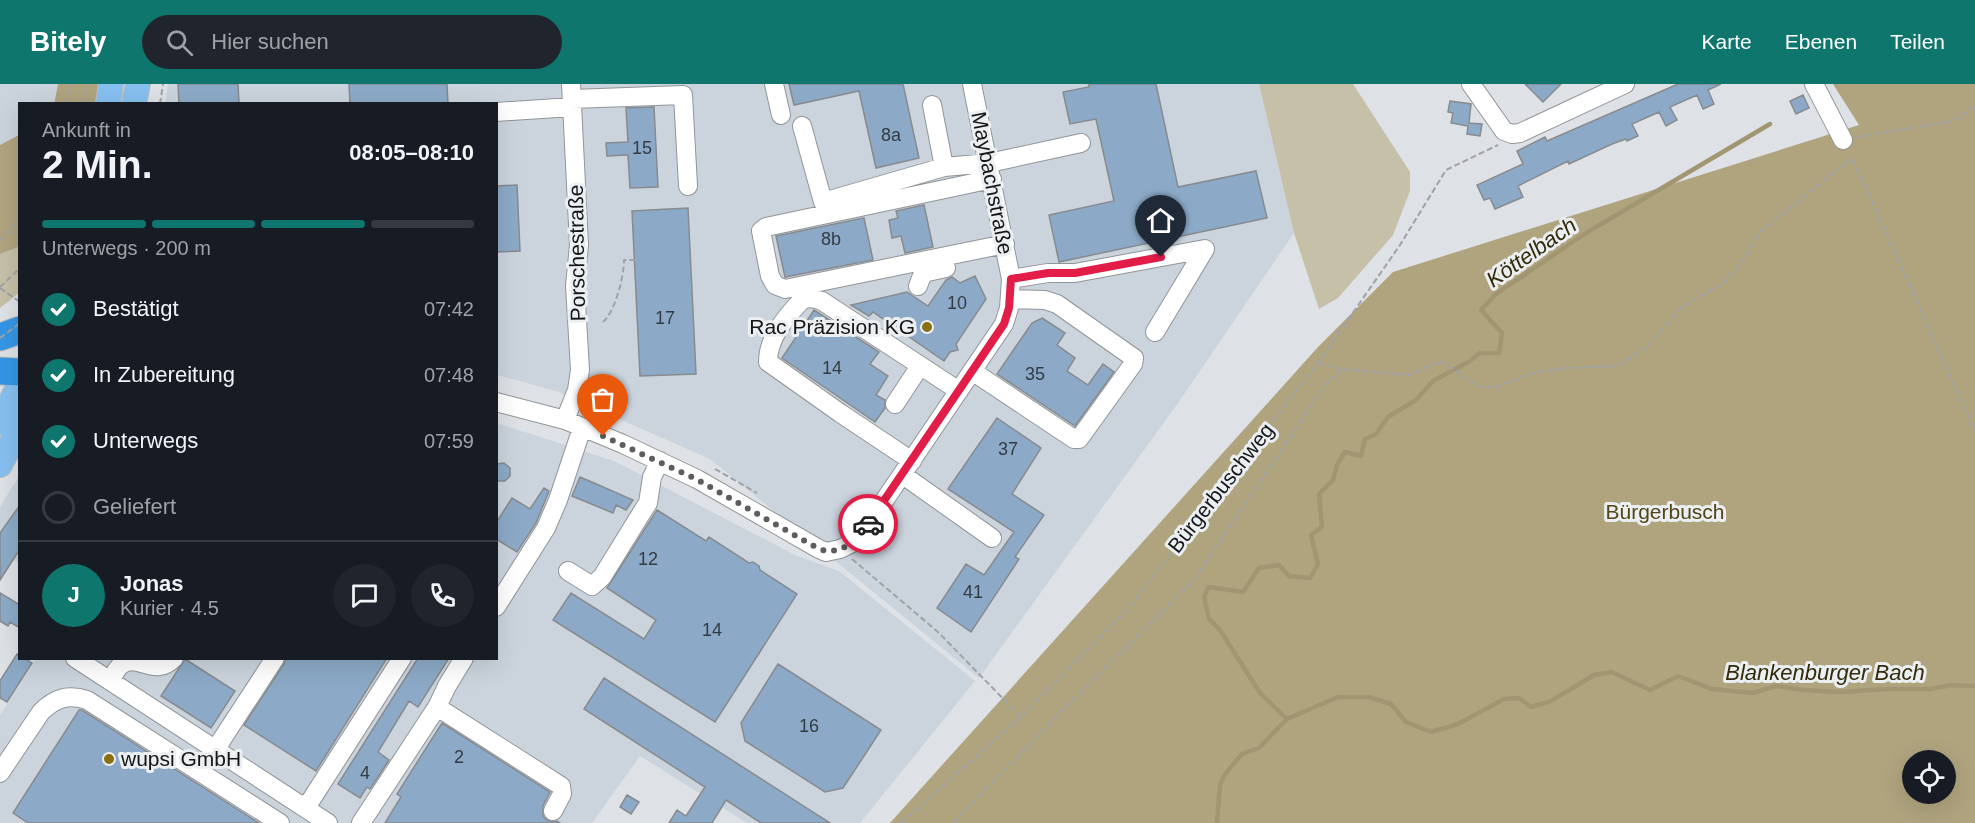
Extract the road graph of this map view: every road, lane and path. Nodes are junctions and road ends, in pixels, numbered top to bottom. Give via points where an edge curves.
1 (72, 84) edge
2 (87, 84) edge
3 (111, 84) edge
4 (138, 84) edge
5 (163, 84) edge
6 (774, 84) edge
7 (972, 84) edge
8 (1471, 84) edge
9 (1625, 84) edge
10 (1814, 84) edge
11 (572, 97) edge
12 (67, 102) edge
13 (83, 102) edge
14 (108, 102) edge
15 (134, 102) edge
16 (159, 102) edge
17 (932, 105) dead end
18 (1975, 107) edge
19 (498, 112) edge
20 (781, 115) dead end
21 (802, 126) dead end
22 (1512, 134) junction
23 (1843, 140) joint
24 (1081, 143) dead end
25 (944, 167) junction
26 (990, 171) junction
27 (688, 186) dead end
28 (18, 220) edge
29 (0, 242) edge
30 (1006, 249) junction
31 (635, 260) dead end
32 (18, 270) edge
33 (1011, 279) junction
34 (918, 286) dead end
35 (0, 288) edge
36 (1010, 300) junction
37 (18, 301) edge
38 (603, 322) dead end
39 (18, 324) edge
40 (18, 331) edge
41 (1155, 332) dead end
42 (0, 338) edge
43 (0, 349) edge
44 (18, 351) edge
45 (1318, 363) junction
46 (920, 366) junction
47 (1342, 369) junction
48 (972, 371) junction
49 (14, 379) edge
50 (958, 391) junction
51 (498, 403) edge
52 (895, 404) dead end
53 (564, 420) junction
54 (0, 423) edge
55 (582, 428) junction
56 (18, 431) edge
57 (1975, 431) edge
58 (660, 461) junction
59 (0, 465) edge
60 (908, 468) junction
61 (992, 538) dead end
62 (840, 549) junction
63 (568, 571) dead end
64 (498, 604) edge
65 (78, 660) edge
66 (172, 660) edge
67 (274, 660) edge
68 (401, 660) edge
69 (463, 660) edge
70 (110, 681) junction
71 (437, 707) junction
72 (1021, 717) junction
73 (215, 750) junction
74 (0, 773) edge
75 (303, 807) junction
76 (553, 811) dead end
77 (280, 823) edge
78 (328, 823) edge
79 (361, 823) edge
80 (901, 823) edge
81 (953, 823) edge

1 - 12 path
2 - 13 path
3 - 14 main road
4 - 15 main road
5 - 16 path
6 - 20 street
7 - 26 street, Maybachstraße
8 - 22 street via 1504,131
9 - 22 street
10 - 23 street
11 - 19 street
11 - 27 street via 683,95
11 - 53 street, Porschestraße via 580,370 577,390
17 - 25 street
18 - 23 path via 1953,121
21 - 25 street via 823,202
22 - 45 path, Bürgerbuschweg via 1446,170 1400,245
24 - 26 street
25 - 26 street
26 - 30 street, Maybachstraße
26 - 30 street via 766,227 761,231 770,276 775,285 785,290
28 - 29 path
30 - 33 street, Maybachstraße
30 - 34 street via 923,273
31 - 38 path via 624,260 619,288
32 - 35 path
33 - 36 street, Maybachstraße
33 - 41 street via 1075,273 1205,249
35 - 37 path
36 - 48 street, Maybachstraße via 1004,324
36 - 48 street via 1046,300 1057,304 1134,358 1133,364 1079,439
39 - 42 path, bridge
40 - 42 highway
43 - 44 highway
45 - 47 path
45 - 72 path, Bürgerbuschweg via 1128,609
46 - 50 street
46 - 52 street
46 - 60 street via 822,301 806,298 775,333 768,353 768,362 777,370
47 - 57 path via 1410,375 1443,362 1480,387 1496,387 1533,373 1618,366 1648,346 1682,307 1724,283 1760,232 1852,158
47 - 81 path via 1326,384 1193,581
48 - 50 street, Maybachstraße
49 - 54 main road
50 - 60 street, Maybachstraße
51 - 53 street
53 - 55 street
55 - 58 street
55 - 64 street via 546,528
56 - 59 main road
58 - 62 street via 811,546 826,552
58 - 63 street via 652,477 648,503 602,577 592,586
60 - 61 street
60 - 62 street, Maybachstraße via 863,532
62 - 72 path via 938,632
65 - 70 street
66 - 70 street via 162,668 129,662 120,665
67 - 73 street
68 - 75 street
69 - 71 street
70 - 73 street
71 - 76 street via 561,786 562,794
71 - 79 street
72 - 80 path, Bürgerbuschweg
73 - 75 street
74 - 77 street via 41,712 58,699 77,697
75 - 78 street

